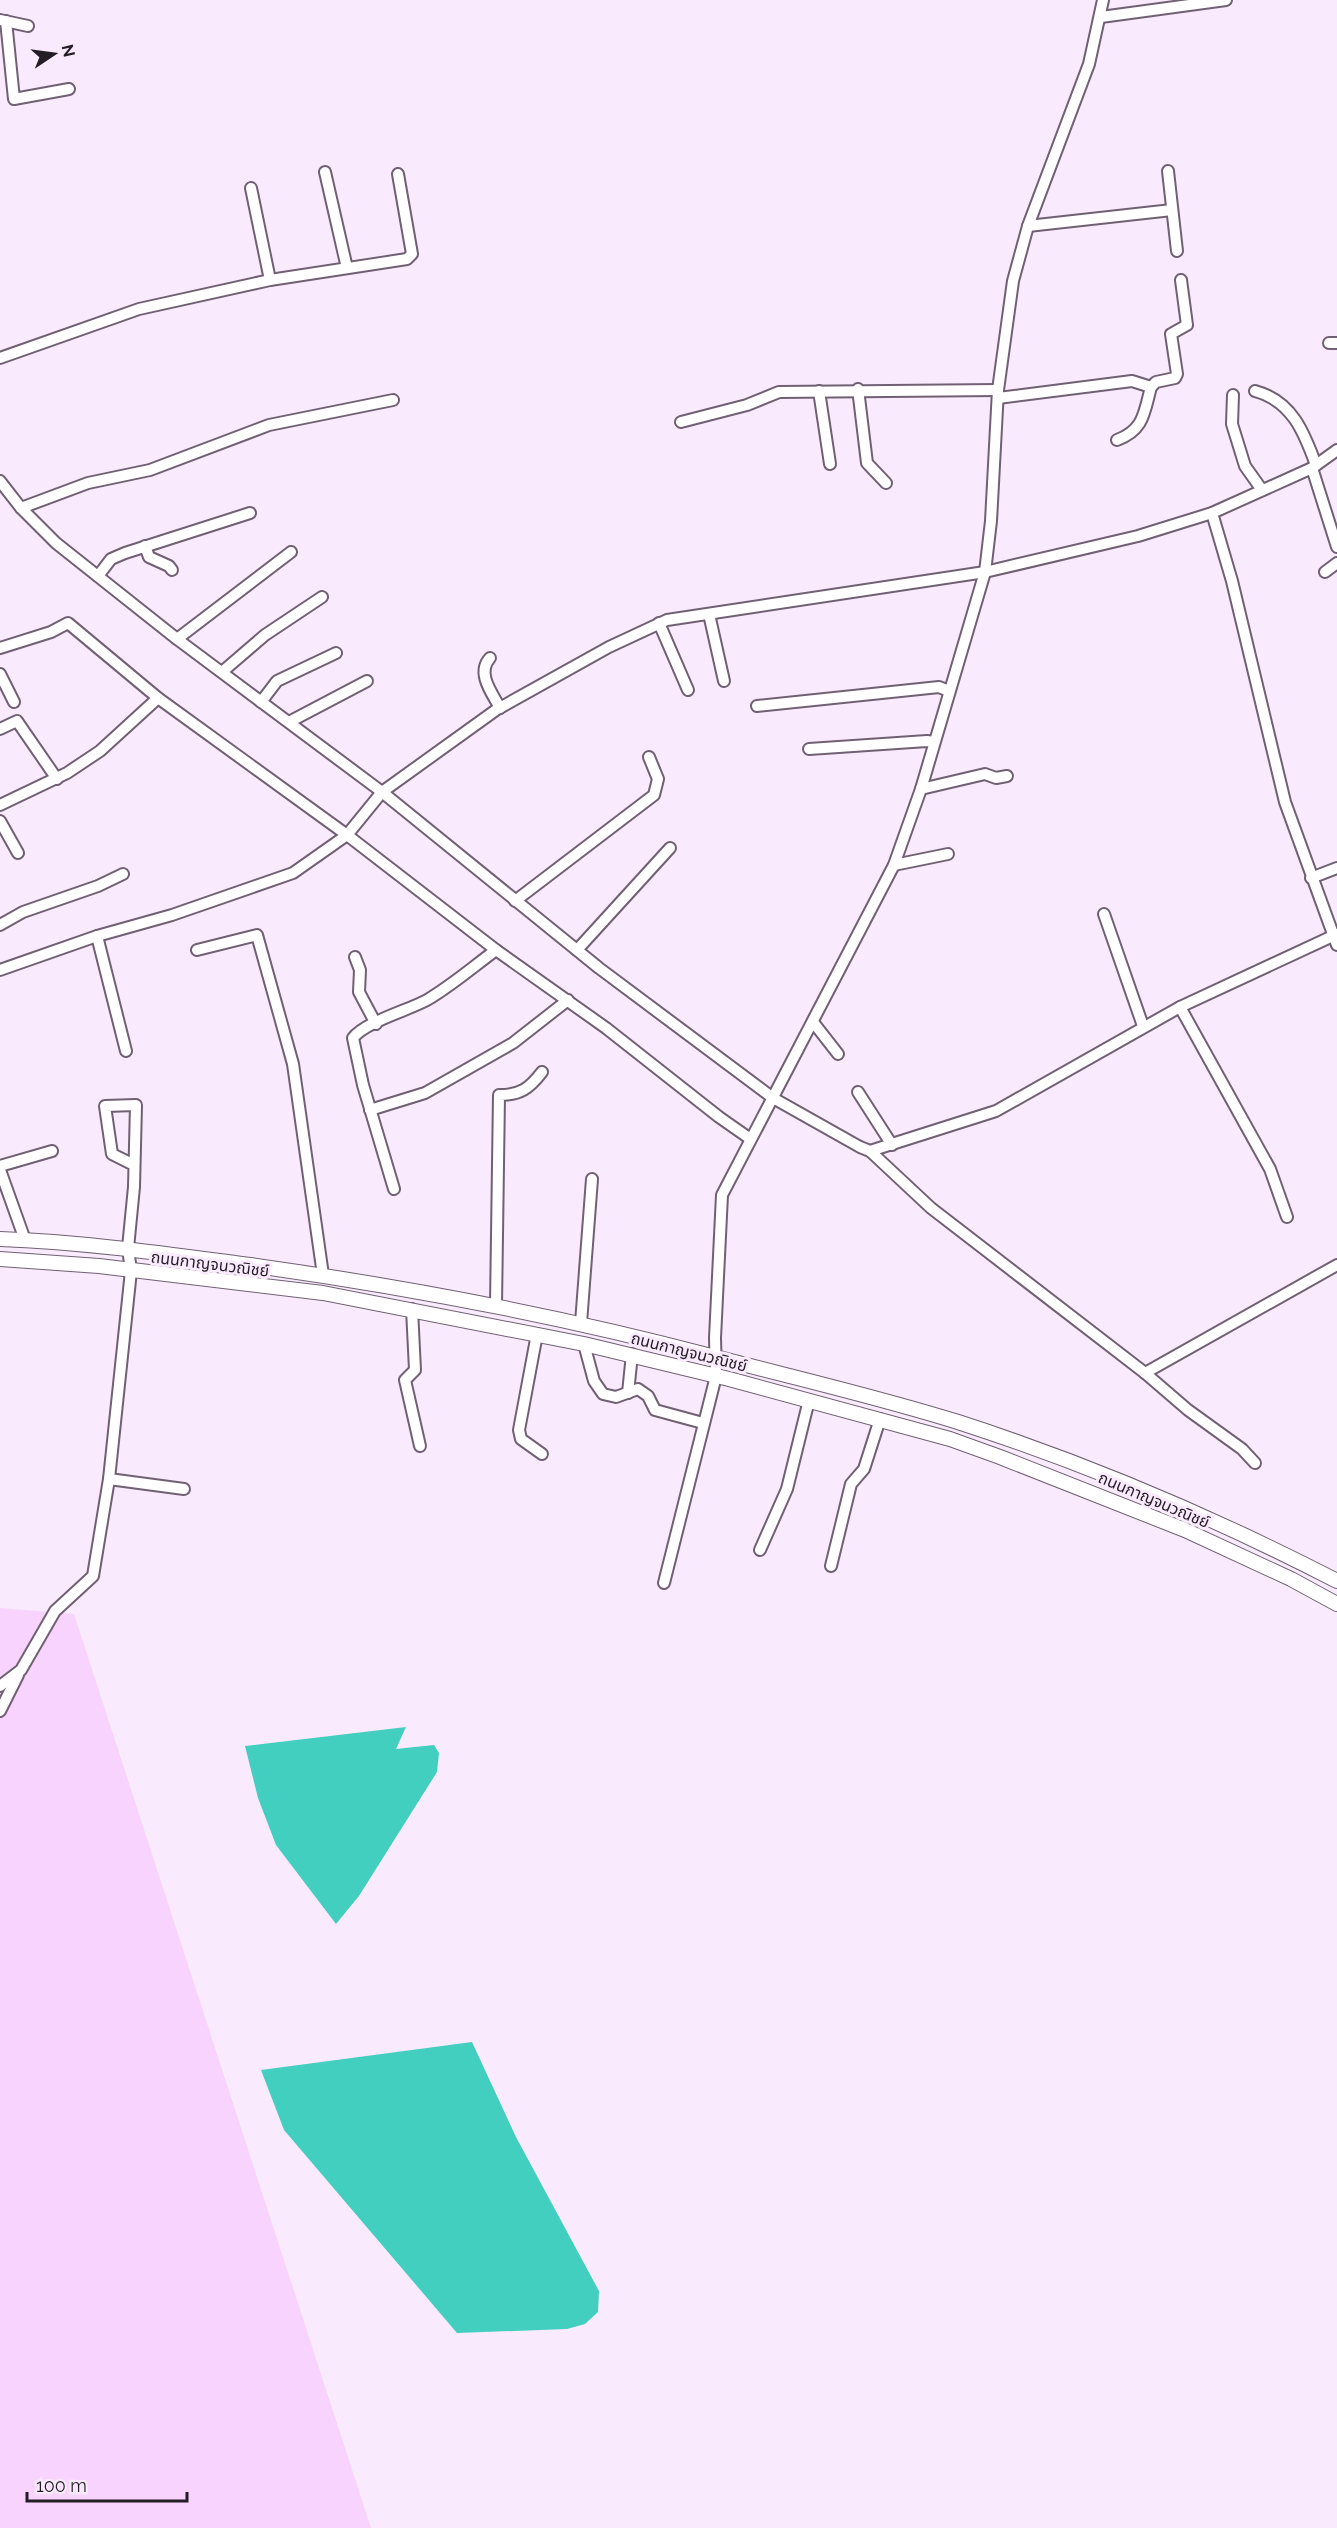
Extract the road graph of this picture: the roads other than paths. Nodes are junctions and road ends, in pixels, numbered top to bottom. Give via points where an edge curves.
1 (1103, 0) edge
2 (1226, 0) edge
3 (1101, 17) junction
4 (3, 20) edge
5 (28, 26) dead end
6 (69, 88) dead end
7 (1168, 171) dead end
8 (325, 172) dead end
9 (398, 174) dead end
10 (251, 188) dead end
11 (1172, 210) junction
12 (1028, 226) junction
13 (1177, 251) dead end
14 (347, 268) junction
15 (1181, 279) dead end
16 (270, 280) junction
17 (0, 358) edge
18 (1151, 387) junction
19 (858, 390) junction
20 (819, 391) junction
21 (1255, 391) dead end
22 (998, 394) junction
23 (1233, 395) dead end
24 (393, 400) dead end
25 (681, 422) dead end
26 (1117, 440) dead end
27 (1337, 450) edge
28 (830, 464) dead end
29 (1314, 466) junction
30 (0, 481) edge
31 (886, 483) dead end
32 (1262, 490) junction
33 (21, 508) junction
34 (250, 513) dead end
35 (1212, 513) junction
36 (145, 546) junction
37 (1337, 547) edge
38 (291, 552) dead end
39 (1337, 563) edge
40 (172, 570) dead end
41 (985, 572) junction
42 (1325, 572) dead end
43 (98, 576) junction
44 (322, 597) dead end
45 (709, 614) junction
46 (659, 623) junction
47 (177, 639) junction
48 (0, 648) edge
49 (336, 653) dead end
50 (490, 658) dead end
51 (222, 672) junction
52 (0, 674) edge
53 (367, 681) dead end
54 (724, 681) dead end
55 (688, 690) dead end
56 (949, 691) junction
57 (158, 698) junction
58 (14, 702) dead end
59 (261, 702) junction
60 (757, 706) dead end
61 (500, 708) junction
62 (289, 722) junction
63 (0, 729) edge
64 (934, 742) junction
65 (809, 749) dead end
66 (649, 757) dead end
67 (1007, 776) dead end
68 (57, 778) junction
69 (921, 789) junction
70 (382, 792) junction
71 (0, 805) edge
72 (0, 821) edge
73 (347, 835) junction
74 (670, 848) dead end
75 (18, 853) dead end
76 (948, 854) dead end
77 (894, 865) junction
78 (1337, 868) edge
79 (123, 874) dead end
80 (1311, 878) junction
81 (514, 901) junction
82 (1104, 914) dead end
83 (0, 924) edge
84 (97, 936) junction
85 (1335, 938) edge
86 (196, 950) dead end
87 (496, 950) junction
88 (577, 950) junction
89 (355, 957) dead end
90 (0, 970) edge
91 (568, 1000) junction
92 (1179, 1007) junction
93 (813, 1022) junction
94 (376, 1024) junction
95 (1143, 1026) junction
96 (126, 1051) dead end
97 (838, 1054) dead end
98 (542, 1072) dead end
99 (858, 1092) dead end
100 (773, 1098) junction
101 (370, 1110) junction
102 (749, 1138) junction
103 (892, 1144) junction
104 (52, 1151) dead end
105 (870, 1151) junction
106 (134, 1165) junction
107 (0, 1168) edge
108 (592, 1179) dead end
109 (394, 1190) dead end
110 (1287, 1217) dead end
111 (0, 1239) edge
112 (25, 1240) junction
113 (128, 1248) junction
114 (0, 1259) edge
115 (1337, 1265) edge
116 (131, 1271) junction
117 (324, 1275) junction
118 (496, 1305) junction
119 (412, 1309) junction
120 (581, 1323) junction
121 (537, 1334) junction
122 (584, 1344) junction
123 (632, 1354) junction
124 (715, 1357) junction
125 (1145, 1373) junction
126 (716, 1376) junction
127 (628, 1393) junction
128 (809, 1400) junction
129 (880, 1419) junction
130 (703, 1423) junction
131 (420, 1446) dead end
132 (542, 1454) dead end
133 (1255, 1463) dead end
134 (109, 1479) junction
135 (184, 1489) dead end
136 (760, 1550) dead end
137 (831, 1566) dead end
138 (1337, 1581) edge
139 (664, 1583) dead end
140 (1337, 1604) edge
141 (21, 1670) junction
142 (0, 1686) edge
143 (0, 1711) edge

1 - 3 street
2 - 3 street
3 - 12 street via 1089,64
4 - 5 street
4 - 6 street via 14,99
7 - 11 street
8 - 14 street
9 - 14 street via 412,254 407,259
10 - 16 street
11 - 12 street
11 - 13 street
12 - 22 street via 1008,306
14 - 16 street
15 - 18 street via 1187,325 1172,331 1170,338 1177,377
16 - 17 street via 139,309
18 - 22 street via 1132,381
18 - 26 street via 1139,426
19 - 20 street
19 - 22 street
19 - 31 street via 867,463
20 - 25 street via 779,392 747,405
20 - 28 street
21 - 29 street via 1276,398 1288,409 1302,430
22 - 41 street
23 - 32 street via 1232,424 1245,466
24 - 33 street via 269,425 150,470 88,483
27 - 29 street
29 - 32 street
29 - 37 street
30 - 33 street
32 - 35 street
33 - 43 street via 48,537
34 - 36 street
35 - 41 street via 1138,536
35 - 80 street via 1285,802
36 - 40 street via 149,557
36 - 43 street via 111,559
38 - 47 street
39 - 42 street
41 - 45 street
41 - 56 street
43 - 47 street
44 - 51 street via 265,635
45 - 46 street
45 - 54 street
46 - 55 street
46 - 61 street
47 - 51 street
48 - 57 street via 68,623
49 - 59 street via 277,681
50 - 61 street via 484,674
51 - 59 street
52 - 58 street
53 - 62 street
56 - 60 street via 939,687
56 - 64 street
57 - 68 street via 100,751
57 - 73 street
59 - 62 street
61 - 70 street
62 - 70 street
63 - 68 street via 17,721
64 - 65 street
64 - 69 street
66 - 81 street via 658,779 654,795
67 - 69 street via 985,774
68 - 71 street
69 - 77 street
70 - 73 street
70 - 81 street
72 - 75 street
73 - 84 street via 304,867 276,880
73 - 87 street
74 - 88 street
76 - 77 street
77 - 93 street
78 - 80 street
79 - 83 street
80 - 85 street
81 - 88 street
82 - 95 street
84 - 90 street
84 - 96 street
85 - 92 street
86 - 117 street via 257,935 293,1064
87 - 91 street
87 - 94 street via 430,998
88 - 100 street
89 - 94 street via 360,970 359,992
91 - 101 street via 513,1043 425,1093
91 - 102 street
92 - 95 street
92 - 110 street via 1270,1169
93 - 97 street
93 - 100 street
94 - 101 street via 358,1032 352,1040
95 - 103 street via 996,1111
98 - 118 street via 517,1095 499,1095
99 - 103 street
100 - 102 street
100 - 105 street via 847,1142
101 - 109 street
102 - 124 street via 726,1182 721,1202
103 - 105 street
104 - 107 street
105 - 125 street via 931,1208
106 - 106 street via 136,1105 105,1106 112,1154
106 - 113 street
107 - 112 street
108 - 120 street
111 - 112 main road, ถนนกาญจนวณิชย์
112 - 113 main road, ถนนกาญจนวณิชย์
113 - 116 street
113 - 117 main road, ถนนกาญจนวณิชย์
114 - 116 main road, ถนนกาญจนวณิชย์
115 - 125 street
116 - 119 main road, ถนนกาญจนวณิชย์ via 323,1293
116 - 134 street
117 - 118 main road, ถนนกาญจนวณิชย์
118 - 120 main road, ถนนกาญจนวณิชย์
119 - 121 main road, ถนนกาญจนวณิชย์
119 - 131 street via 415,1370 405,1380
120 - 124 main road, ถนนกาญจนวณิชย์
121 - 122 main road, ถนนกาญจนวณิชย์
121 - 132 street via 519,1430 521,1439
122 - 123 main road, ถนนกาญจนวณิชย์
122 - 127 street via 600,1391 612,1397
123 - 126 main road, ถนนกาญจนวณิชย์
123 - 127 street
124 - 126 street
124 - 138 main road, ถนนกาญจนวณิชย์ via 903,1406 1065,1460 1174,1503
125 - 133 street
126 - 128 main road, ถนนกาญจนวณิชย์
126 - 130 street
127 - 130 street via 641,1390 656,1410
128 - 129 main road, ถนนกาญจนวณิชย์
128 - 136 street via 788,1489
129 - 137 street via 864,1469 851,1484
129 - 140 main road, ถนนกาญจนวณิชย์ via 950,1439 1080,1487 1185,1530
130 - 139 street
134 - 135 street
134 - 141 street via 93,1576 55,1611
141 - 142 street
141 - 143 street

